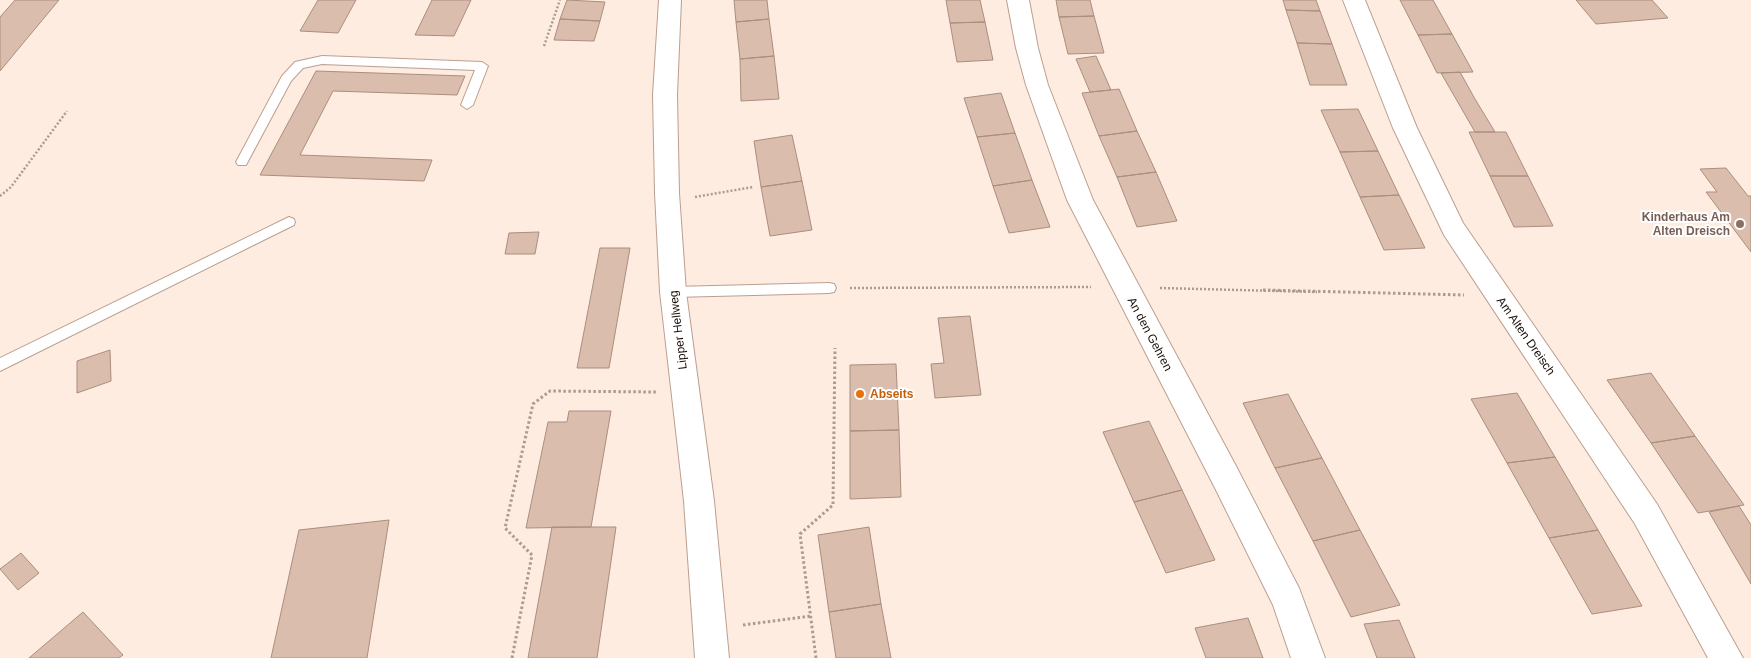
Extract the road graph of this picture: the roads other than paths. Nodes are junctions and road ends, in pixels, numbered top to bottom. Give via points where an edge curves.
1 (670, 0) edge
2 (1018, 0) edge
3 (1354, 0) edge
4 (467, 105) dead end
5 (242, 162) dead end
6 (289, 222) dead end
7 (830, 288) road end
8 (673, 292) junction
9 (0, 365) edge
10 (712, 658) edge
11 (1308, 658) edge
12 (1726, 658) edge

1 - 8 street, Lipper Hellweg via 665,95
2 - 11 street, An den Gehren via 1037,85 1080,200 1226,476 1287,599
3 - 12 street, Am Alten Dreisch via 1418,158 1453,228 1646,514
4 - 5 lane via 482,66 322,60 299,64 286,79
6 - 9 lane
7 - 8 lane
8 - 10 street, Lipper Hellweg via 699,501

